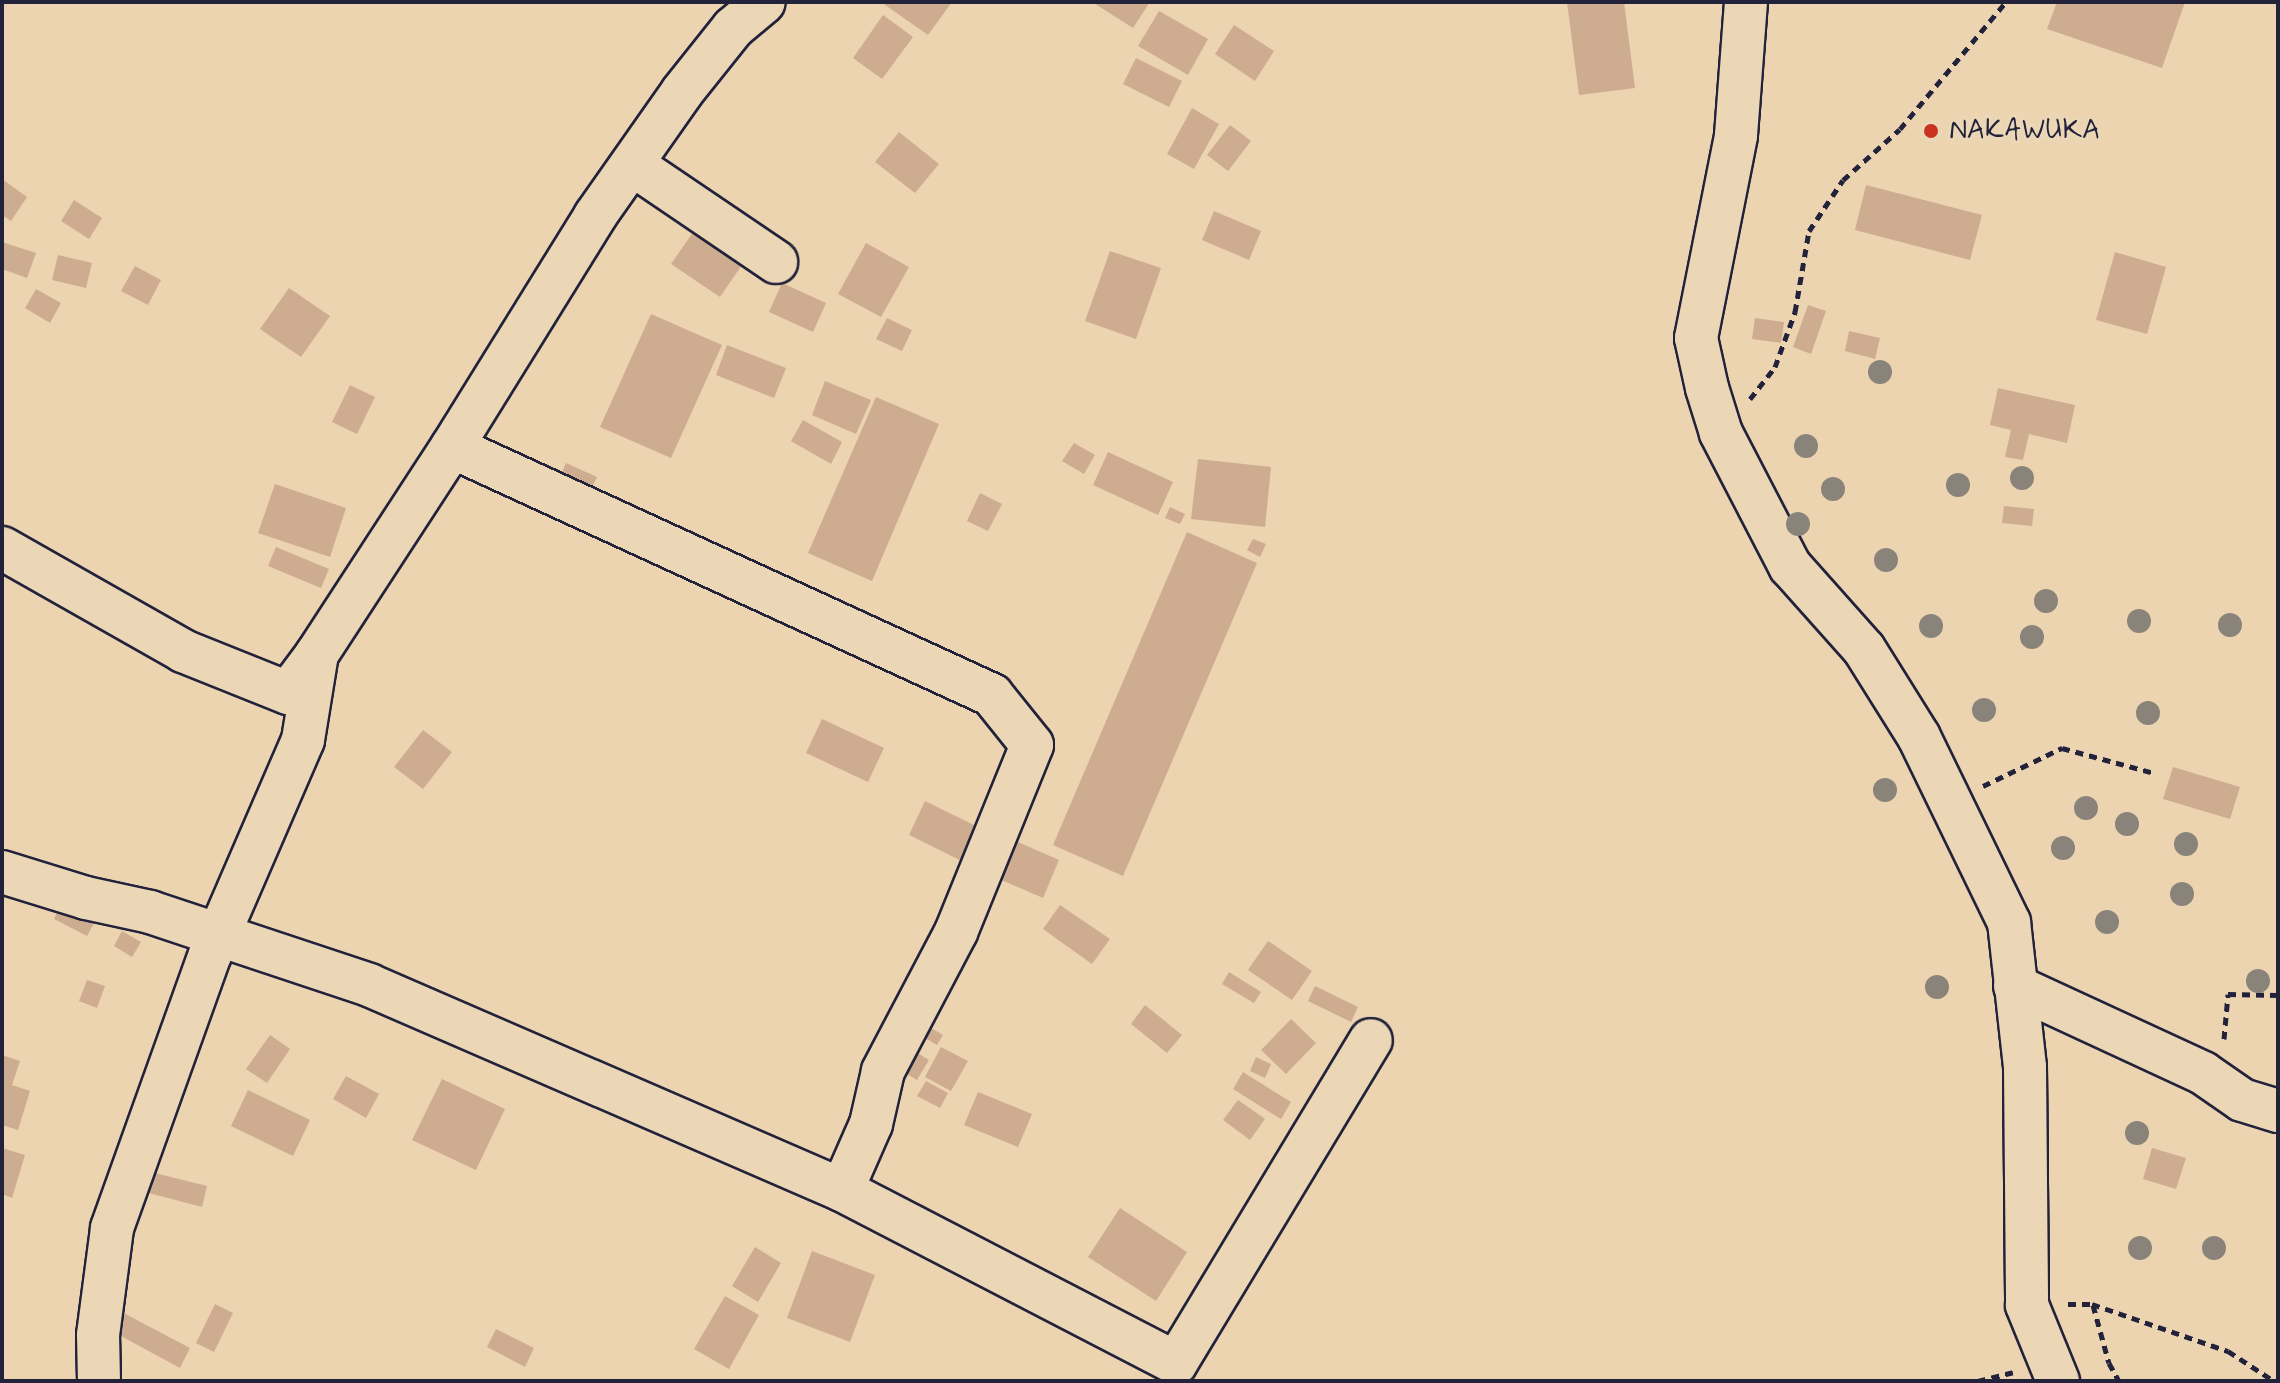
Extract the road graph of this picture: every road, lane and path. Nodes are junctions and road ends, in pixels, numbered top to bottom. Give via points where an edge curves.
1 (764, 2) edge
2 (1746, 2) edge
3 (2006, 2) edge
4 (633, 165) junction
5 (776, 262) dead end
6 (1721, 433) junction
7 (452, 447) junction
8 (2, 548) edge
9 (317, 654) junction
10 (2154, 773) dead end
11 (1949, 803) junction
12 (2, 872) edge
13 (218, 936) junction
14 (2015, 986) junction
15 (2278, 995) edge
16 (1371, 1040) dead end
17 (2228, 1091) junction
18 (2278, 1111) edge
19 (842, 1190) junction
20 (2092, 1304) junction
21 (2027, 1305) junction
22 (99, 1381) edge
23 (2058, 1381) edge
24 (2119, 1381) edge
25 (2274, 1381) edge

1 - 4 street via 724,38
2 - 6 street via 1736,136 1696,338
3 - 6 path via 1900,129 1843,180 1809,231 1795,312 1775,367
4 - 5 street
4 - 7 street via 595,216
6 - 11 street via 1790,566 1864,649 1919,737
7 - 9 street
7 - 19 street via 992,695 1032,745 956,932 883,1071 871,1124
8 - 9 street via 183,651 288,693
9 - 13 street via 303,740
10 - 11 path via 2062,748
11 - 14 street via 2009,922
12 - 13 street
13 - 19 street via 369,985
13 - 22 street via 112,1228 98,1335
14 - 17 street via 2203,1073
14 - 21 street via 2025,1067
15 - 17 path via 2228,994 2223,1030
16 - 19 street via 1176,1363
17 - 18 street
20 - 21 path
20 - 24 path
20 - 25 path via 2228,1351
21 - 23 street

